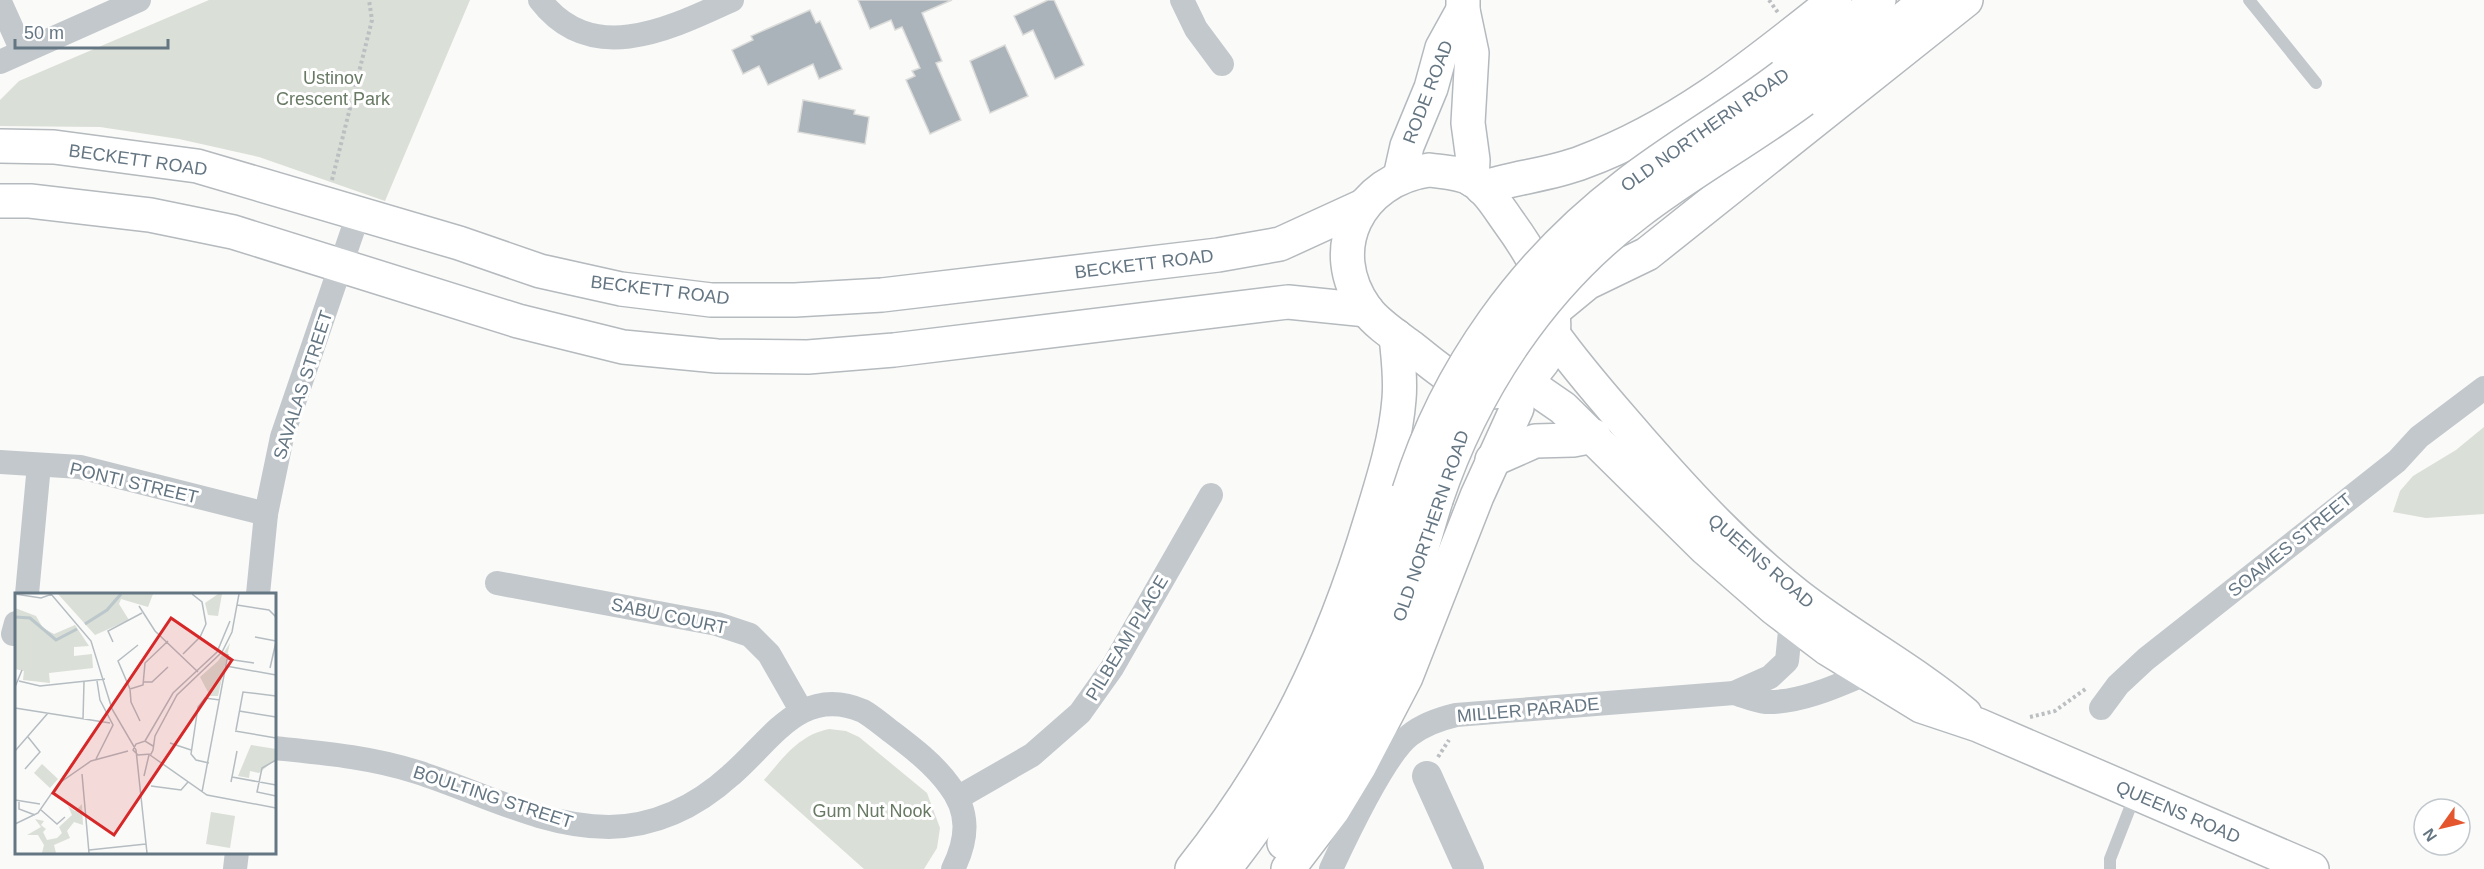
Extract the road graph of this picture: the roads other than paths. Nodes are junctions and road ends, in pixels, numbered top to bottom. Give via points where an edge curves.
1 (139, 0) edge
2 (540, 0) edge
3 (732, 0) edge
4 (1182, 0) edge
5 (1835, 0) edge
6 (1879, 0) edge
7 (1927, 0) edge
8 (1966, 0) edge
9 (2249, 0) edge
10 (0, 2) edge
11 (1463, 5) edge
12 (93, 9) edge
13 (22, 51) junction
14 (0, 62) edge
15 (1222, 64) dead end
16 (2316, 83) dead end
17 (1793, 88) junction
18 (0, 146) edge
19 (1400, 177) junction
20 (1477, 184) junction
21 (0, 201) edge
22 (1363, 206) junction
23 (358, 215) junction
24 (340, 267) junction
25 (1366, 310) junction
26 (1553, 323) junction
27 (1396, 336) junction
28 (1520, 383) junction
29 (2484, 388) edge
30 (1594, 436) junction
31 (1492, 460) junction
32 (0, 462) edge
33 (39, 465) junction
34 (1211, 495) dead end
35 (1423, 495) junction
36 (266, 514) junction
37 (497, 583) dead end
38 (27, 593) edge
39 (258, 593) edge
40 (1791, 621) junction
41 (1865, 674) junction
42 (1734, 693) junction
43 (2101, 708) dead end
44 (801, 710) junction
45 (1978, 725) junction
46 (276, 748) edge
47 (1427, 776) dead end
48 (2135, 794) junction
49 (959, 797) junction
50 (237, 854) edge
51 (236, 869) edge
52 (953, 869) edge
53 (1192, 869) edge
54 (1224, 869) edge
55 (1266, 869) edge
56 (1288, 869) edge
57 (1331, 869) edge
58 (1469, 869) edge
59 (2110, 869) edge
60 (2312, 869) edge

1 - 12 street
2 - 3 street via 571,26 606,37 625,38 662,30
4 - 15 street via 1196,29
5 - 20 main road via 1740,76 1668,123 1580,164
6 - 17 main road, OLD NORTHERN ROAD
7 - 17 main road, OLD NORTHERN ROAD
8 - 26 main road via 1647,254 1587,284
9 - 16 lane
10 - 13 street
11 - 19 main road, RODE ROAD via 1442,48
11 - 20 main road, RODE ROAD via 1472,53 1468,123
12 - 13 street
13 - 14 street
17 - 35 main road, OLD NORTHERN ROAD, bridge via 1766,128 1637,212 1575,268 1540,307 1488,383 1451,456
18 - 23 main road, BECKETT ROAD via 54,147 197,166
19 - 20 main road via 1429,170 1455,174
19 - 22 main road
20 - 26 main road via 1527,251 1548,292
21 - 24 main road via 161,217 233,232
22 - 23 main road, BECKETT ROAD via 1290,240 1252,250 882,295 795,300 711,300 621,289 540,271
22 - 25 main road via 1348,236 1347,251 1353,281
23 - 24 street, SAVALAS STREET
24 - 25 main road via 518,321 623,347 717,356 808,357 883,351 1288,302
24 - 36 street, SAVALAS STREET via 282,437
25 - 27 main road
26 - 28 main road via 1541,364
26 - 45 main road, QUEENS ROAD via 1578,369 1722,531 1799,597 1931,685
27 - 28 main road via 1461,385 1486,392
27 - 53 main road via 1399,401 1382,483 1350,591 1327,649 1274,751 1244,800
28 - 30 main road, QUEENS ROAD via 1563,408
28 - 31 main road via 1516,408
29 - 43 street, SOAMES STREET via 2146,659 2118,685
30 - 31 main road via 1573,441 1535,441
30 - 40 main road, QUEENS ROAD via 1705,548
31 - 56 main road via 1394,702 1333,810
32 - 33 street, PONTI STREET
33 - 36 street, PONTI STREET via 80,467
33 - 38 street
34 - 49 street, PILBEAM PLACE via 1112,668 1080,713 1032,755
35 - 54 main road, OLD NORTHERN ROAD via 1338,684 1298,760
35 - 55 main road, OLD NORTHERN ROAD via 1400,615 1378,668 1326,775
36 - 39 street, SAVALAS STREET
37 - 44 street, SABU COURT via 717,624 750,635 776,664
40 - 41 main road, QUEENS ROAD
40 - 42 street, MILLER PARADE via 1787,662 1770,677
41 - 42 street, MILLER PARADE via 1790,699 1765,702
41 - 45 main road, QUEENS ROAD via 1921,706
42 - 57 street, MILLER PARADE via 1456,716 1430,723 1408,736 1390,757
44 - 46 street, BOULTING STREET via 732,775 688,808 647,823 609,827 571,824 357,756
44 - 49 street, BOULTING STREET via 834,704 864,712 940,772
45 - 48 main road, QUEENS ROAD
47 - 58 street
48 - 59 lane via 2110,859
48 - 60 main road, QUEENS ROAD
49 - 52 street, BOULTING STREET via 966,818 963,843
50 - 51 street

